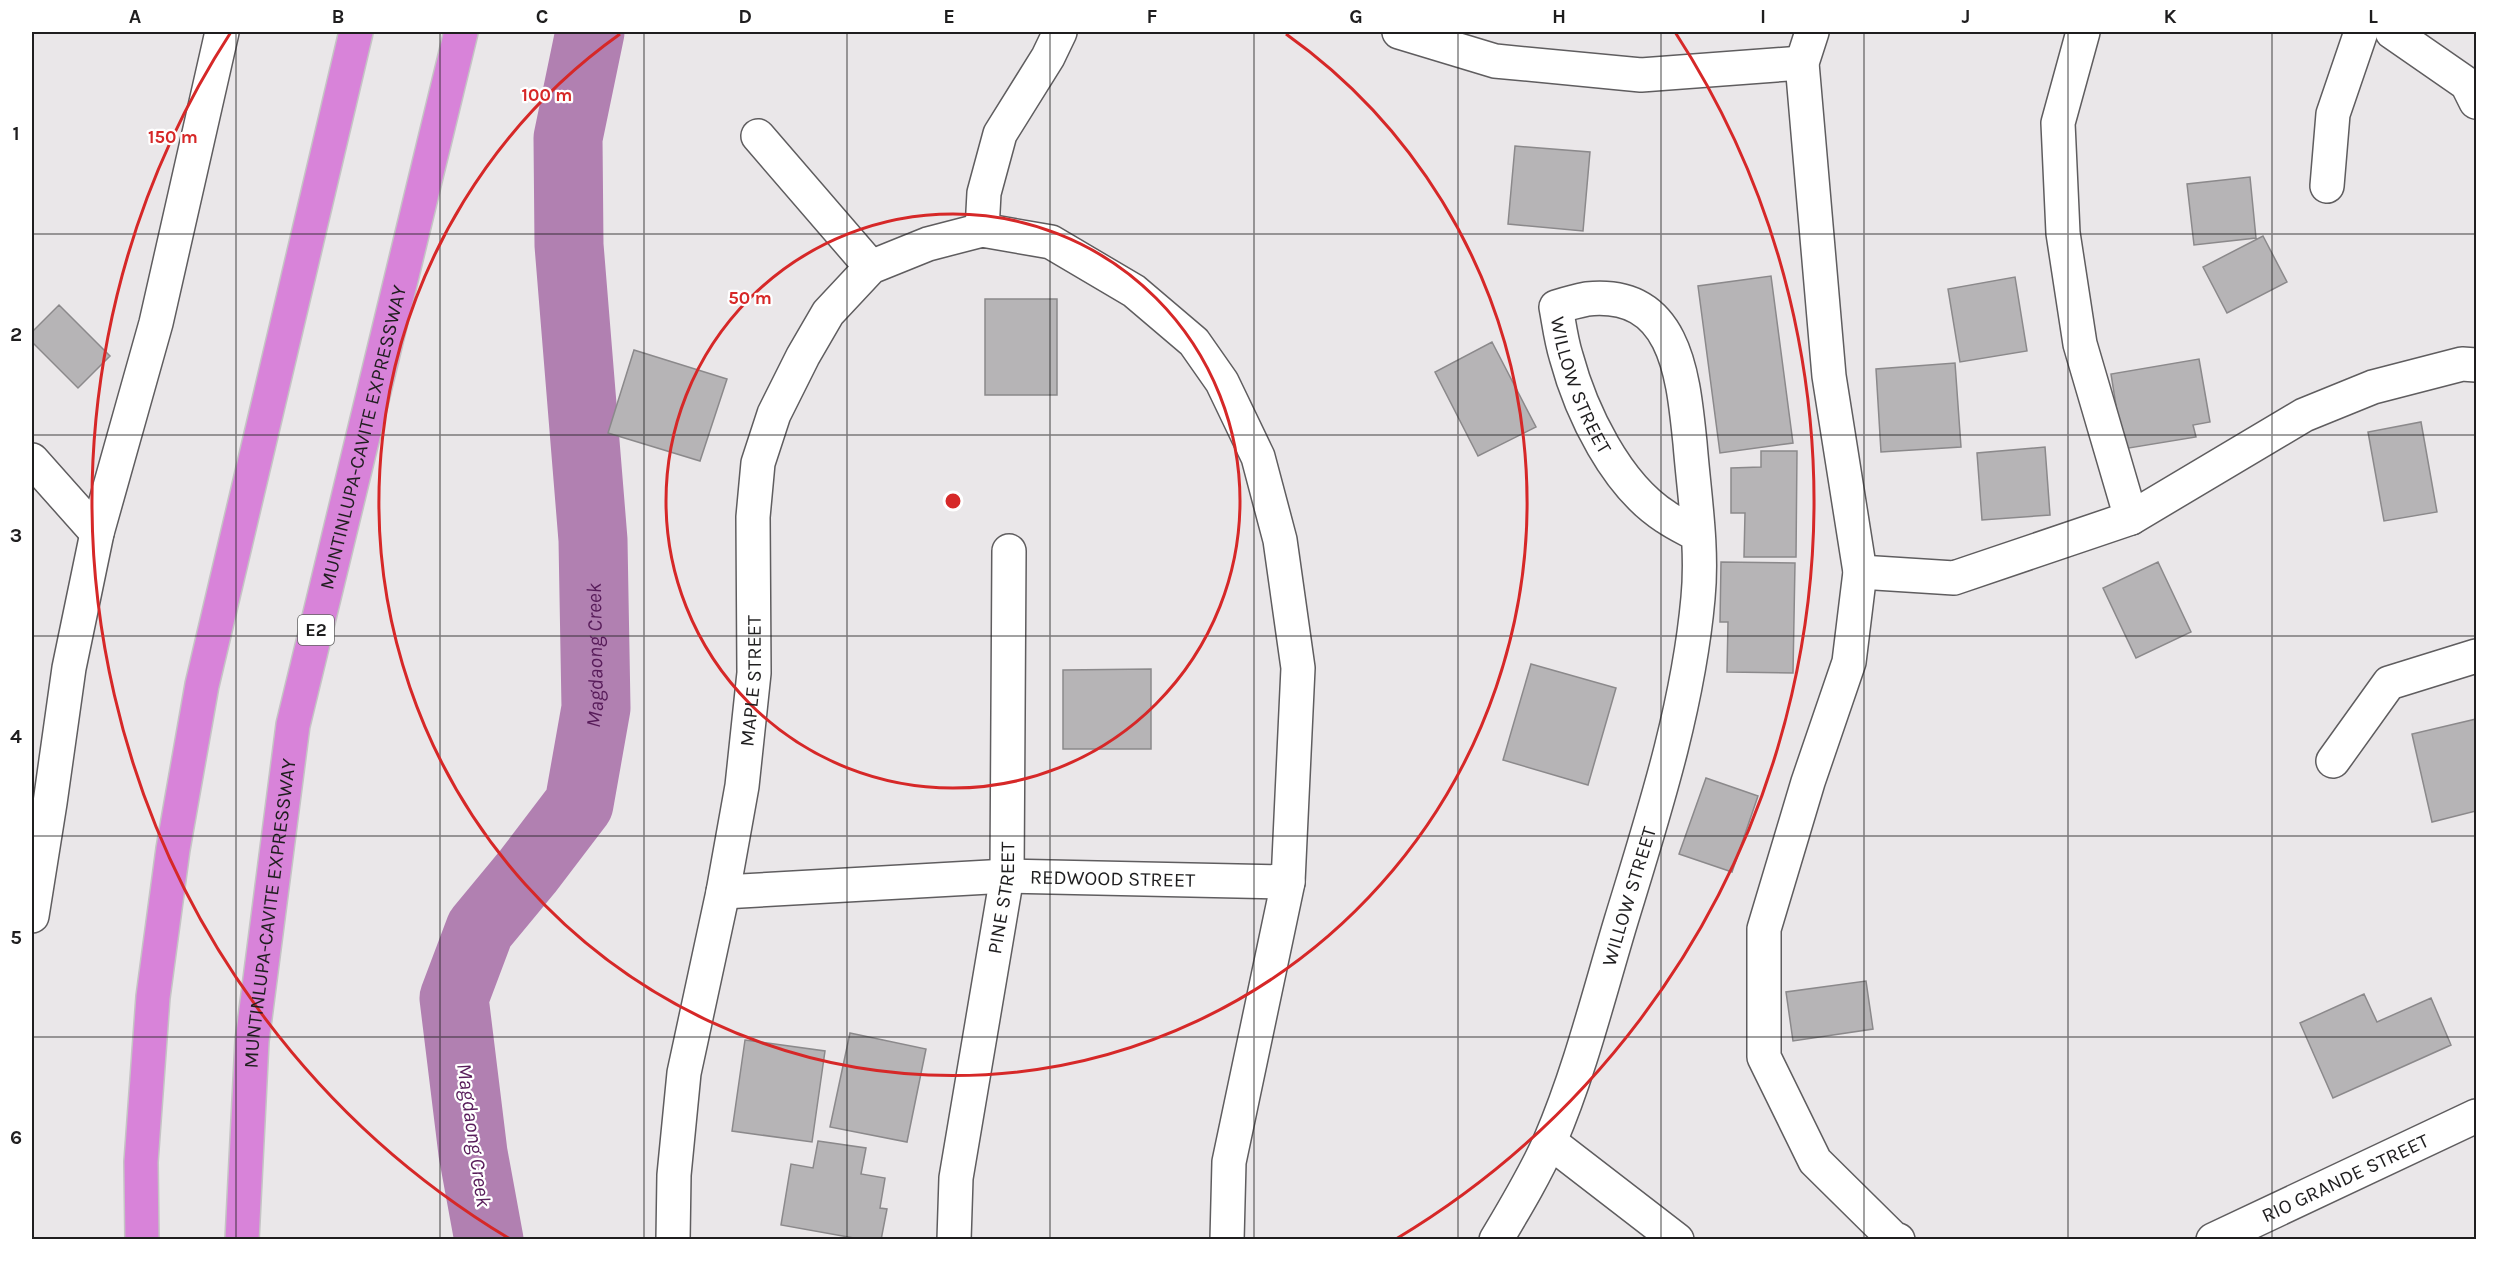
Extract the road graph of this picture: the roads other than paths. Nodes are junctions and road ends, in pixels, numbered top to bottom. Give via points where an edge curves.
1 (222, 32) edge
2 (356, 32) edge
3 (460, 32) edge
4 (1060, 32) edge
5 (1399, 32) edge
6 (1812, 32) edge
7 (2083, 32) edge
8 (2361, 32) edge
9 (2392, 32) edge
10 (1803, 63) junction
11 (2476, 102) edge
12 (758, 136) dead end
13 (2327, 186) dead end
14 (982, 230) junction
15 (871, 267) junction
16 (2476, 365) edge
17 (32, 460) edge
18 (2132, 518) junction
19 (97, 533) junction
20 (1698, 535) junction
21 (1009, 551) dead end
22 (1860, 572) junction
23 (2476, 656) edge
24 (2333, 761) dead end
25 (1007, 876) junction
26 (1288, 882) junction
27 (723, 892) junction
28 (32, 916) edge
29 (2476, 1116) edge
30 (1550, 1142) junction
31 (142, 1239) edge
32 (242, 1239) edge
33 (672, 1239) edge
34 (954, 1239) edge
35 (1227, 1239) edge
36 (1496, 1239) edge
37 (1677, 1239) edge
38 (1894, 1239) edge
39 (2213, 1239) edge

1 - 19 street via 156,323
2 - 31 highway via 202,685 173,849 153,998 141,1161
3 - 32 highway, MUNTINLUPA-CAVITE EXPRESSWAY / E2 via 293,725 252,1041
4 - 14 street via 1000,134 984,193
5 - 10 street via 1495,61 1641,75
6 - 10 street
7 - 18 street via 2058,123 2063,233 2080,344
8 - 13 street via 2332,114
9 - 11 street via 2467,84
10 - 22 street via 1829,376
12 - 15 street
14 - 15 street, MAPLE STREET via 928,244
14 - 26 street via 1051,242 1134,291 1194,342 1222,382 1253,446 1280,540 1299,668
15 - 27 street, MAPLE STREET via 828,313 803,356 774,414 759,463 753,517 754,673 742,786
16 - 18 street via 2462,364 2373,387 2304,415
17 - 19 street
18 - 22 street via 1954,578
19 - 28 street via 69,668
20 - 20 street, WILLOW STREET via 1685,391 1675,353 1663,329 1646,312 1619,301 1587,299 1556,307 1572,376 1586,413 1609,455 1629,484 1664,516
20 - 30 street, WILLOW STREET via 1698,596 1692,649 1669,759
21 - 25 street, PINE STREET
22 - 38 street via 1849,662 1764,929 1764,1057 1815,1161
23 - 24 street via 2389,682
25 - 26 street, REDWOOD STREET
25 - 27 street, REDWOOD STREET
25 - 34 street, PINE STREET via 956,1178
26 - 35 street via 1229,1162
27 - 33 street, MAPLE STREET via 684,1073
29 - 39 street, RIO GRANDE STREET
30 - 36 street, WILLOW STREET
30 - 37 street

